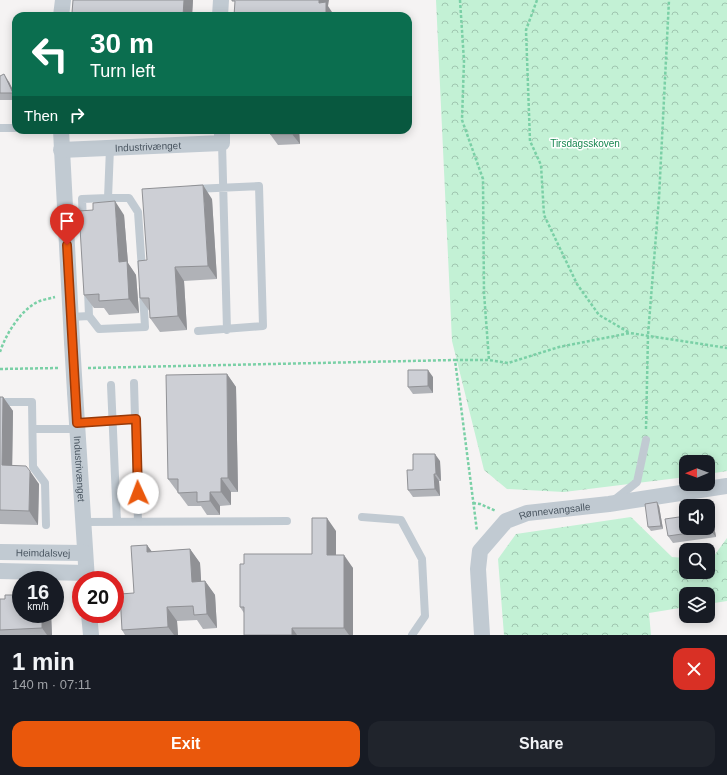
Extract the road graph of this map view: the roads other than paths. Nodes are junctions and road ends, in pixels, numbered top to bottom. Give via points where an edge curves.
1 (62, 0) edge
2 (221, 0) edge
3 (61, 12) edge
4 (220, 12) edge
5 (0, 128) edge
6 (12, 128) edge
7 (61, 134) edge
8 (222, 137) edge
9 (110, 148) junction
10 (61, 150) junction
11 (223, 187) junction
12 (184, 189) edge
13 (108, 198) junction
14 (84, 230) edge
15 (88, 285) edge
16 (90, 316) junction
17 (71, 317) junction
18 (227, 330) junction
19 (198, 331) dead end
20 (134, 383) dead end
21 (111, 385) dead end
22 (0, 402) edge
23 (136, 419) junction
24 (113, 421) junction
25 (77, 426) junction
26 (33, 429) junction
27 (646, 440) road end
28 (727, 486) edge
29 (609, 504) junction
30 (362, 517) dead end
31 (287, 521) dead end
32 (83, 522) junction
33 (117, 522) junction
34 (138, 522) junction
35 (46, 525) dead end
36 (0, 552) edge
37 (85, 553) junction
38 (0, 571) edge
39 (86, 571) edge
40 (72, 575) edge
41 (89, 623) edge
42 (90, 635) edge
43 (412, 635) edge
44 (482, 635) edge

1 - 3 street
2 - 4 street
5 - 6 lane
7 - 10 street, Industrivænget
8 - 9 street, Industrivænget
8 - 11 lane
9 - 10 street, Industrivænget
9 - 13 lane
10 - 17 street, Industrivænget
11 - 12 lane
11 - 18 lane
11 - 18 lane via 259,186 261,248 263,326
13 - 14 lane via 82,199
13 - 16 lane via 128,198 138,212 145,327 99,329
15 - 16 lane
16 - 17 lane
17 - 25 street, Industrivænget, bridge
18 - 19 lane
20 - 23 lane
21 - 24 lane
22 - 26 lane via 32,402
23 - 24 lane
23 - 34 lane
24 - 25 lane
24 - 33 lane
25 - 26 lane
25 - 32 street, Industrivænget
26 - 35 lane via 33,467 45,483
27 - 29 lane via 637,482
28 - 29 street, Rønnevangsalle
29 - 44 street, Rønnevangsalle via 527,513 506,521 480,552 478,569
30 - 43 lane via 400,520 422,559 425,616
31 - 34 lane
32 - 33 lane
32 - 37 street, Industrivænget
33 - 34 lane
36 - 37 street, Heimdalsvej
37 - 39 street, Industrivænget
38 - 40 street, Heimdalsvej
41 - 42 street

